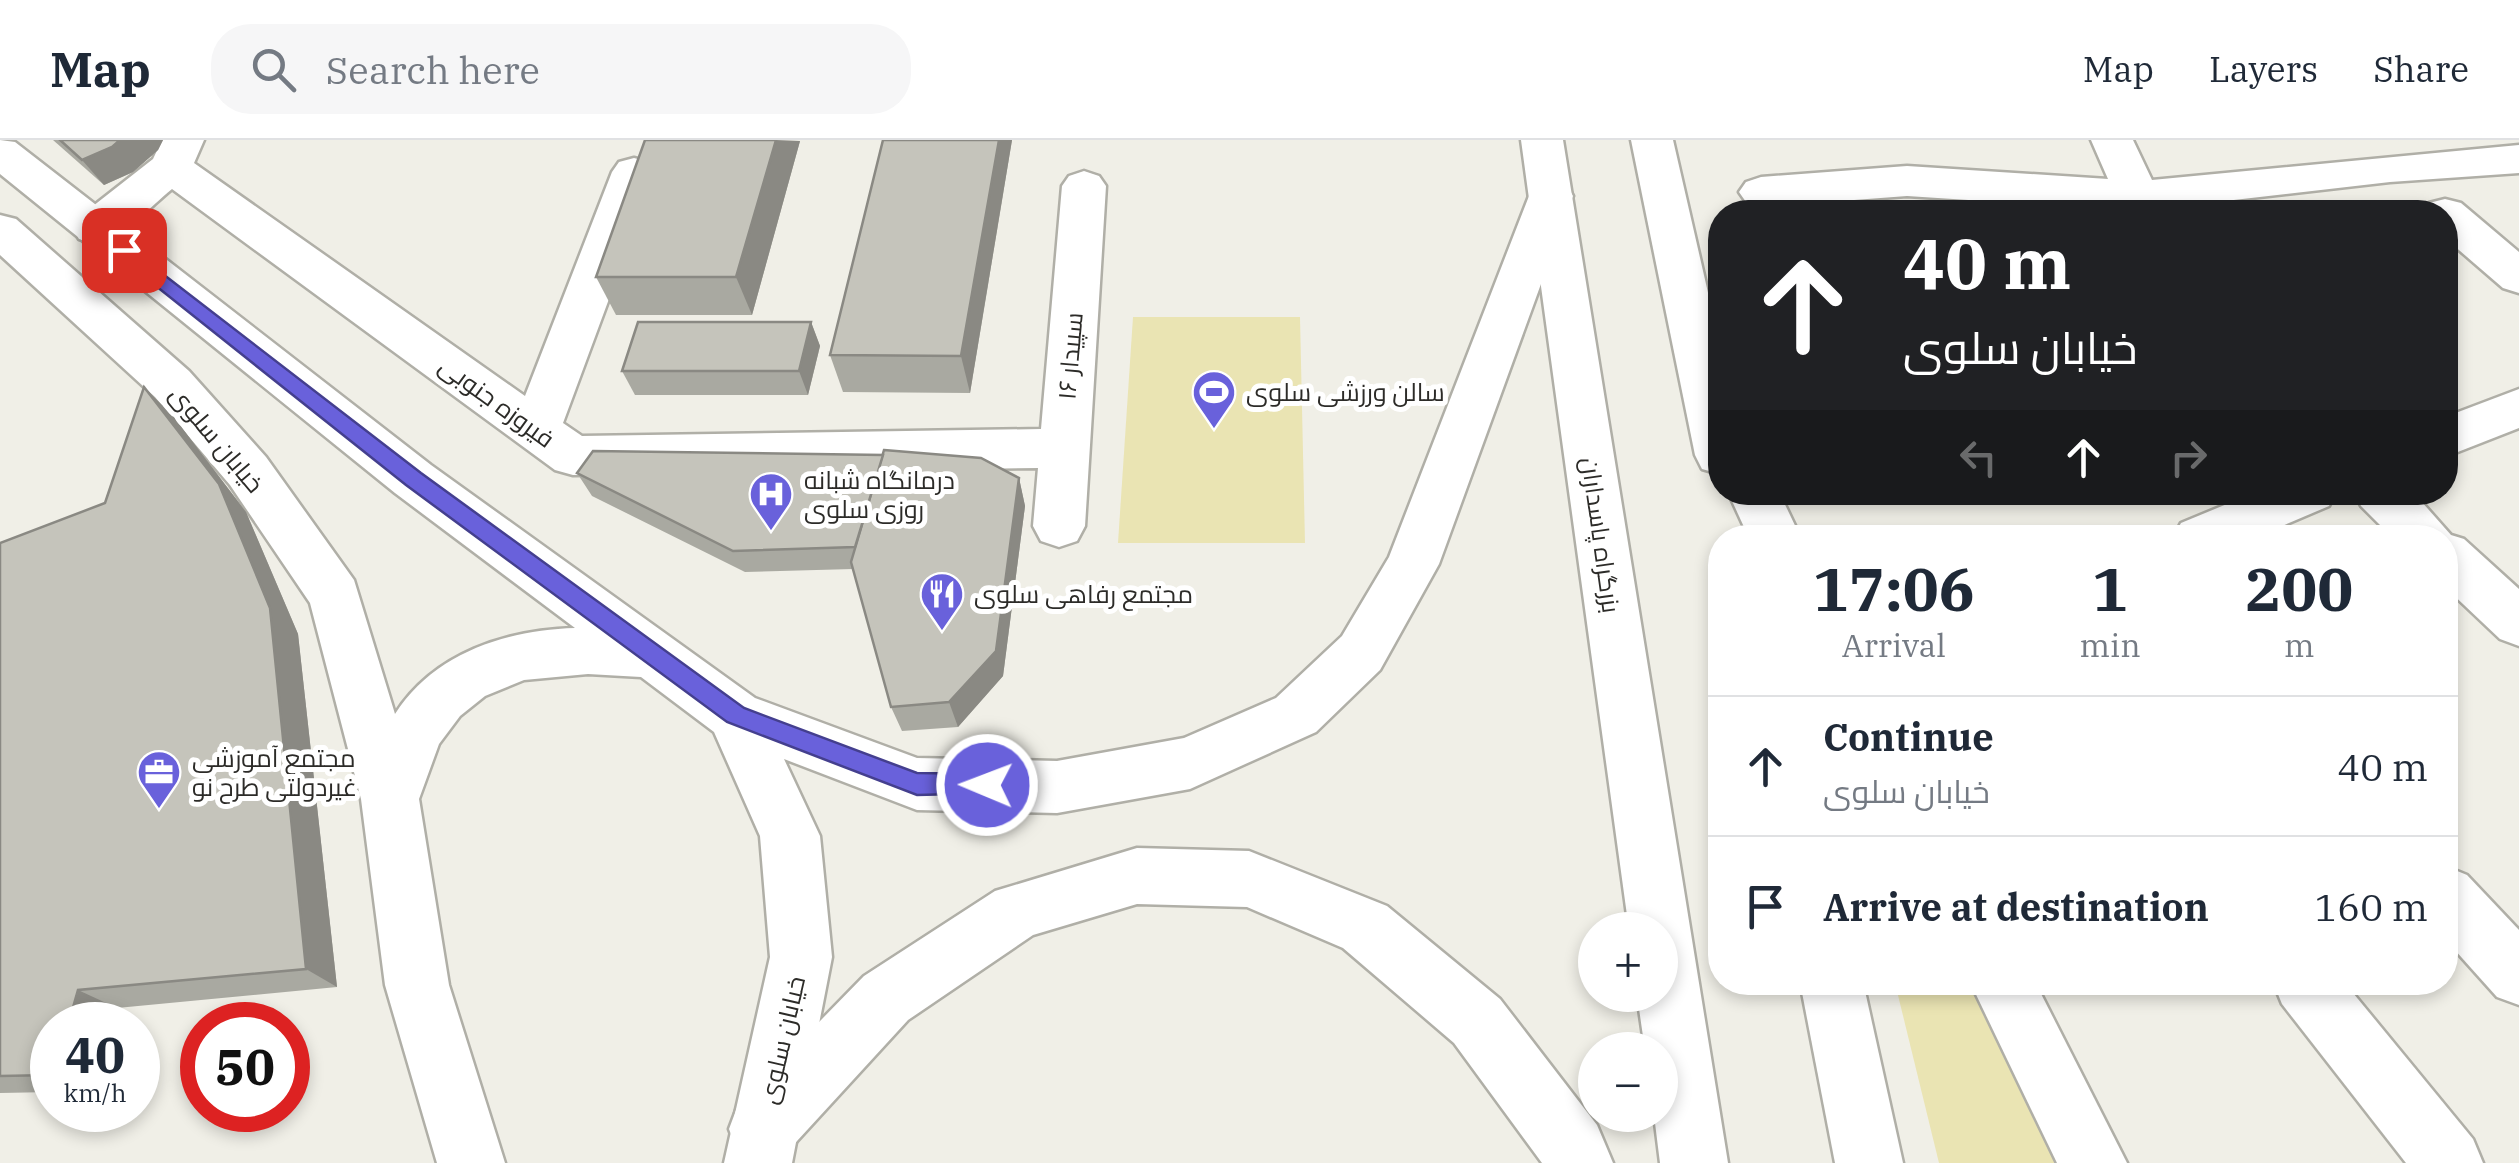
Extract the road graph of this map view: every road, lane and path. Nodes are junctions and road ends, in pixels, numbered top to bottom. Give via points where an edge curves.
1 (1542, 140) edge
2 (1652, 140) edge
3 (1889, 140) edge
4 (2112, 140) edge
5 (0, 152) edge
6 (177, 153) edge
7 (2379, 154) edge
8 (2519, 159) edge
9 (634, 172) edge
10 (1907, 181) junction
11 (1084, 186) dead end
12 (1761, 192) dead end
13 (1550, 196) junction
14 (2093, 200) edge
15 (2157, 200) edge
16 (2191, 200) edge
17 (2458, 226) edge
18 (95, 228) junction
19 (0, 230) edge
20 (2519, 277) edge
21 (172, 384) junction
22 (1708, 391) edge
23 (2519, 408) edge
24 (536, 430) junction
25 (2458, 433) edge
26 (157, 438) edge
27 (1062, 448) junction
28 (2260, 505) edge
29 (2393, 505) edge
30 (2206, 519) edge
31 (2413, 525) edge
32 (1058, 526) dead end
33 (2458, 566) edge
34 (2519, 623) edge
35 (655, 655) junction
36 (736, 715) junction
37 (390, 799) junction
38 (2458, 910) edge
39 (1657, 912) edge
40 (2519, 976) edge
41 (1834, 995) edge
42 (2008, 995) edge
43 (2314, 995) edge
44 (1672, 1012) edge
45 (760, 1146) edge
46 (471, 1163) edge
47 (1579, 1163) edge
48 (1694, 1163) edge
49 (1869, 1163) edge
50 (2093, 1163) edge
51 (2449, 1163) edge

1 - 13 main road, بزرگراه پاسداران
2 - 22 main road
3 - 10 main road
4 - 15 main road
5 - 18 main road, خیابان سلوی
6 - 18 main road
6 - 24 main road, فیروزه جنوبی
7 - 8 main road
7 - 16 main road
9 - 24 main road
10 - 12 main road
10 - 14 main road
11 - 27 main road, سپیدار ۱۶
13 - 36 main road via 1413,564 1361,653 1296,715 1190,762 1058,787 917,784
13 - 39 main road, بزرگراه پاسداران
17 - 20 main road
18 - 35 main road, خیابان سلوی via 413,479
19 - 21 main road, خیابان سلوی
21 - 26 main road
21 - 37 main road, خیابان سلوی via 229,482 334,596
23 - 25 main road
24 - 27 main road, فیروزه جنوبی via 573,456
27 - 32 main road, سپیدار ۱۶
28 - 30 main road
29 - 31 main road
33 - 34 main road
35 - 36 main road, خیابان سلوی
35 - 37 main road via 586,647 518,656 464,680 419,726
36 - 45 main road, خیابان سلوی via 790,836 801,957
37 - 46 main road, خیابان سلوی via 417,985
38 - 40 main road
41 - 49 main road
42 - 50 main road
43 - 51 main road
44 - 48 main road, بزرگراه پاسداران
45 - 47 main road via 886,998 1017,910 1137,876 1249,879 1364,927 1477,1020

